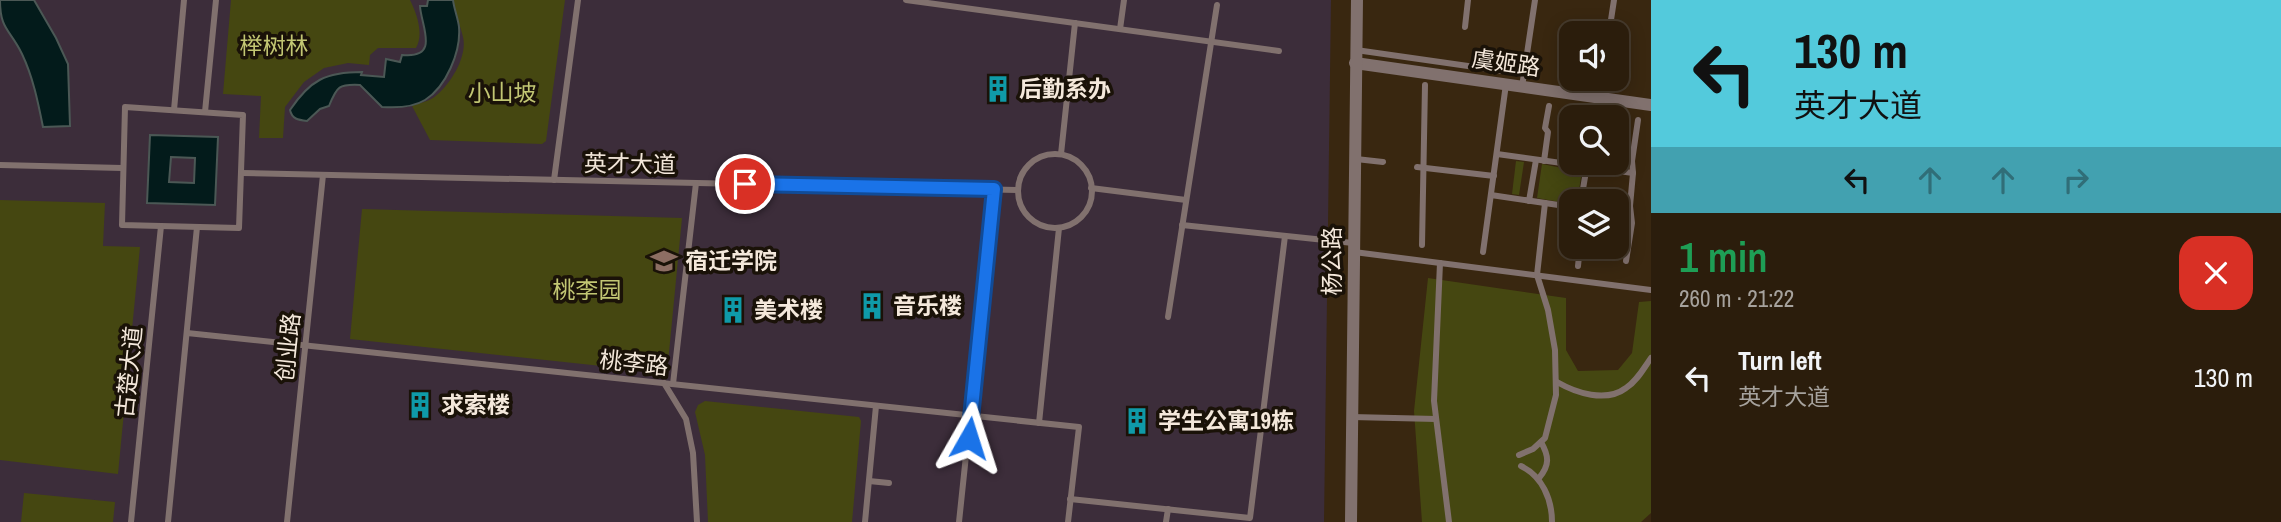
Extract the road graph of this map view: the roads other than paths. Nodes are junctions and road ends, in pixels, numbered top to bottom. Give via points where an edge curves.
1 (184, 0) edge
2 (216, 0) edge
3 (578, 0) edge
4 (906, 0) edge
5 (1124, 0) edge
6 (1357, 0) edge
7 (1468, 0) edge
8 (1535, 0) edge
9 (1614, 0) edge
10 (1217, 5) dead end
11 (1611, 21) edge
12 (1075, 23) junction
13 (1465, 27) dead end
14 (1121, 29) junction
15 (1211, 42) junction
16 (1279, 51) dead end
17 (1355, 57) junction
18 (1523, 80) junction
19 (1425, 85) dead end
20 (1506, 85) junction
21 (1651, 105) edge
22 (1549, 106) dead end
23 (174, 110) junction
24 (205, 112) junction
25 (1638, 120) dead end
26 (1062, 154) junction
27 (1497, 154) junction
28 (1354, 159) junction
29 (1540, 160) junction
30 (1383, 162) dead end
31 (1559, 162) edge
32 (0, 165) edge
33 (1421, 167) junction
34 (122, 168) junction
35 (1629, 172) edge
36 (242, 173) junction
37 (1633, 173) junction
38 (323, 175) junction
39 (1493, 176) junction
40 (555, 180) junction
41 (696, 183) junction
42 (1091, 188) junction
43 (994, 189) junction
44 (1017, 190) junction
45 (1491, 195) junction
46 (1185, 200) junction
47 (1529, 201) junction
48 (1545, 203) junction
49 (1559, 205) edge
50 (1631, 216) joint
51 (1182, 225) junction
52 (161, 226) junction
53 (197, 227) junction
54 (1059, 228) junction
55 (1285, 236) junction
56 (1422, 245) dead end
57 (1353, 248) junction
58 (1483, 252) dead end
59 (1579, 259) edge
60 (1626, 261) dead end
61 (1440, 263) junction
62 (1578, 266) dead end
63 (1537, 275) junction
64 (1651, 290) edge
65 (1168, 317) dead end
66 (187, 333) junction
67 (305, 346) junction
68 (1651, 358) edge
69 (1557, 382) junction
70 (664, 383) junction
71 (673, 384) junction
72 (876, 406) junction
73 (971, 416) junction
74 (1352, 417) junction
75 (1436, 419) junction
76 (1039, 423) junction
77 (1541, 442) junction
78 (1519, 454) dead end
79 (1521, 466) dead end
80 (1539, 478) junction
81 (869, 481) junction
82 (888, 483) dead end
83 (1070, 499) junction
84 (1168, 509) junction
85 (131, 522) edge
86 (168, 522) edge
87 (287, 522) edge
88 (697, 522) edge
89 (865, 522) edge
90 (959, 522) edge
91 (1068, 522) edge
92 (1166, 522) edge
93 (1351, 522) edge
94 (1449, 522) edge
95 (1552, 522) edge

1 - 23 lane
2 - 24 lane
3 - 40 lane
4 - 12 lane
5 - 14 lane
6 - 17 street, 杨公路
7 - 13 lane
8 - 18 lane
9 - 11 lane
10 - 15 lane
12 - 14 lane
12 - 26 lane
14 - 15 lane
15 - 16 lane
15 - 46 lane
17 - 18 lane
17 - 20 street, 虞姬路
17 - 28 street, 杨公路
18 - 20 street, 虞姬路
18 - 21 street, 虞姬路
19 - 33 lane
20 - 27 lane
22 - 29 lane
23 - 24 lane
23 - 34 lane via 125,107
24 - 36 lane via 243,115
25 - 37 lane
26 - 42 lane via 1083,167
26 - 44 lane via 1037,158 1020,177
27 - 29 lane
27 - 39 lane
28 - 30 lane
28 - 57 street, 杨公路
29 - 31 lane
29 - 47 lane
32 - 34 lane
33 - 39 lane
33 - 56 lane
34 - 52 lane via 122,225
35 - 37 lane
36 - 38 lane, 英才大道
36 - 53 lane via 239,228
37 - 50 lane
38 - 40 lane, 英才大道
38 - 67 lane, 创业路
39 - 45 lane
40 - 41 lane, 英才大道
41 - 43 lane, 英才大道
41 - 71 lane
42 - 46 lane
42 - 54 lane via 1084,214
43 - 44 lane, 英才大道
43 - 73 lane
44 - 54 lane via 1024,212 1032,220
45 - 47 lane
45 - 58 lane
46 - 51 lane
47 - 48 lane
48 - 49 lane
48 - 63 lane
50 - 60 lane
51 - 55 lane
51 - 65 lane
52 - 53 lane
52 - 85 lane, 古楚大道
53 - 66 lane
54 - 76 lane
55 - 57 lane
55 - 84 lane via 1250,518
57 - 61 lane
57 - 74 street, 杨公路
59 - 62 lane
61 - 63 lane
61 - 75 lane
63 - 64 lane
63 - 69 lane via 1548,310
66 - 67 lane, 桃李路
66 - 86 lane
67 - 70 lane, 桃李路
67 - 87 lane, 创业路
68 - 69 lane via 1627,388 1616,394 1571,391
69 - 77 lane via 1551,420
70 - 71 lane, 桃李路
70 - 88 lane via 686,419
71 - 72 lane, 桃李路
72 - 73 lane, 桃李路
72 - 81 lane
73 - 76 lane, 桃李路
73 - 90 lane
74 - 75 lane
74 - 93 street, 杨公路
75 - 94 lane
76 - 83 lane, 桃李路 via 1079,427
77 - 78 lane
77 - 80 lane via 1548,459
79 - 80 lane
80 - 95 lane
81 - 82 lane
81 - 89 lane
83 - 84 lane
83 - 91 lane
84 - 92 lane

